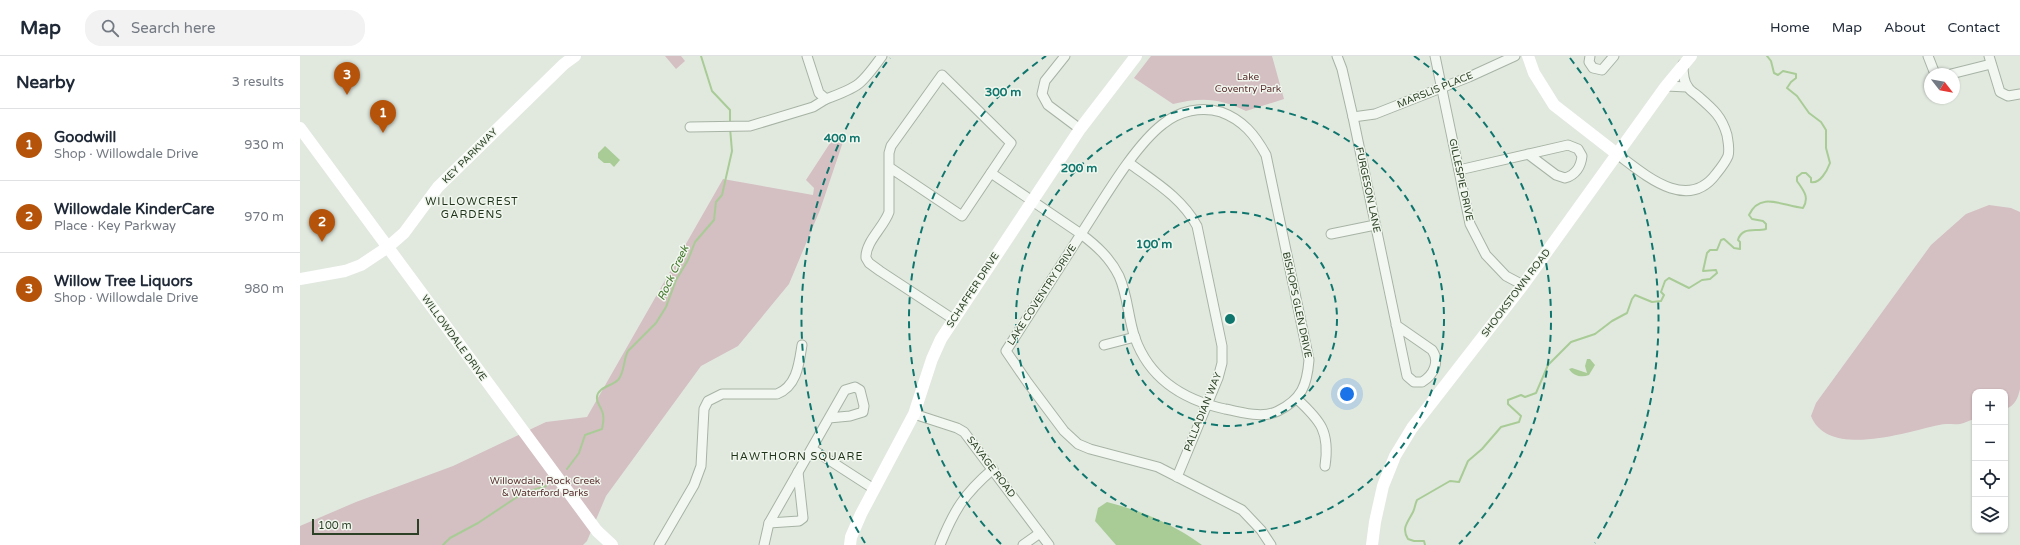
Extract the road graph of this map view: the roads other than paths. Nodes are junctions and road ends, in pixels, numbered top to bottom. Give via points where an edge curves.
1 (575, 56) edge
2 (807, 56) edge
3 (882, 56) edge
4 (1065, 56) edge
5 (1136, 56) edge
6 (1337, 56) edge
7 (1435, 56) edge
8 (1515, 56) edge
9 (1528, 56) edge
10 (1590, 56) edge
11 (1614, 56) edge
12 (1928, 56) edge
13 (1687, 60) edge
14 (1990, 60) edge
15 (1933, 68) edge
16 (1960, 71) edge
17 (1666, 86) junction
18 (1442, 87) junction
19 (1688, 87) junction
20 (2020, 94) edge
21 (826, 99) junction
22 (1353, 117) junction
23 (690, 127) dead end
24 (300, 128) edge
25 (1080, 129) junction
26 (1528, 154) junction
27 (1617, 154) junction
28 (1129, 162) junction
29 (889, 167) junction
30 (1459, 170) junction
31 (991, 173) junction
32 (1031, 201) junction
33 (1375, 225) junction
34 (1081, 234) junction
35 (1331, 234) dead end
36 (388, 247) junction
37 (300, 279) edge
38 (1523, 285) junction
39 (953, 319) junction
40 (1396, 324) junction
41 (1135, 337) junction
42 (802, 344) dead end
43 (1104, 345) dead end
44 (1297, 399) junction
45 (1207, 405) junction
46 (914, 414) junction
47 (829, 418) dead end
48 (812, 448) junction
49 (1325, 466) dead end
50 (993, 469) junction
51 (798, 472) junction
52 (1177, 477) junction
53 (874, 489) junction
54 (769, 523) junction
55 (1040, 532) junction
56 (612, 545) edge
57 (659, 545) edge
58 (764, 545) edge
59 (850, 545) edge
60 (940, 545) edge
61 (1024, 545) edge
62 (1049, 545) edge
63 (1271, 545) edge
64 (1372, 545) edge

1 - 36 street, KEY PARKWAY via 438,187 404,233
2 - 21 street via 819,93
3 - 21 street via 864,80 853,89
4 - 25 street via 1045,81 1042,94 1048,106
5 - 25 street, SCHAFFER DRIVE
6 - 22 street, FURGESON LANE
7 - 18 street, GILLESPIE DRIVE
8 - 18 street, MARSLIS PLACE
9 - 27 street via 1534,73 1554,105
10 - 11 street via 1589,62 1593,68 1602,70
12 - 15 street
13 - 17 street, SHOOKSTOWN ROAD
13 - 19 street via 1683,74
14 - 16 street
14 - 20 street via 2000,92 2008,96
17 - 19 street
17 - 27 street, SHOOKSTOWN ROAD
18 - 22 street, MARSLIS PLACE via 1375,114
18 - 30 street, GILLESPIE DRIVE
19 - 27 street via 1722,120 1728,141 1728,156 1709,182 1695,190 1668,188 1652,180
21 - 23 street via 762,123
22 - 33 street, FURGESON LANE
24 - 36 street, WILLOWDALE DRIVE
25 - 32 street, SCHAFFER DRIVE
26 - 26 street via 1556,175 1565,178 1577,171 1582,156 1578,149 1568,145
26 - 30 street
27 - 38 street, SHOOKSTOWN ROAD
28 - 34 street, BISHOPS GLEN DRIVE
28 - 44 street, BISHOPS GLEN DRIVE via 1152,133 1164,123 1200,109 1213,110 1237,120 1258,140 1266,155 1309,360 1308,376
28 - 45 street, PALLADIAN WAY via 1178,199 1197,226 1222,346 1222,363
29 - 31 street via 962,216
29 - 31 street via 888,153 891,146 942,75 1011,143
29 - 39 street via 889,212 868,248 866,258 880,271
30 - 38 street, GILLESPIE DRIVE via 1475,237 1486,255 1506,276
31 - 32 street
32 - 34 street
32 - 39 street, SCHAFFER DRIVE
33 - 35 street
33 - 40 street, FURGESON LANE
34 - 41 street via 1100,249 1118,275 1125,291
34 - 52 street, LAKE COVENTRY DRIVE via 1006,350 1064,431 1078,444 1158,467
36 - 37 street, KEY PARKWAY via 361,265 350,269
36 - 56 street, WILLOWDALE DRIVE via 490,389 597,531
38 - 64 street, SHOOKSTOWN ROAD via 1412,428 1395,456 1383,486
39 - 46 street, SCHAFFER DRIVE via 932,360
40 - 40 street, FURGESON LANE via 1432,350 1436,356 1435,367 1422,382 1414,382 1407,376
41 - 43 street
41 - 45 street via 1145,359 1158,375 1173,389
42 - 57 street via 797,375 785,391 777,394 722,394 708,400 704,408 701,466 694,485
44 - 45 street via 1272,414 1253,414
44 - 49 street via 1311,412 1326,434 1328,448
45 - 52 street, PALLADIAN WAY
46 - 50 street, SAVAGE ROAD via 964,432
46 - 53 street, SCHAFFER DRIVE
47 - 48 street
48 - 51 street
48 - 53 street
50 - 55 street, SAVAGE ROAD
50 - 60 street via 973,486 960,503
51 - 54 street
51 - 54 street via 804,518 798,521
52 - 63 street, LAKE COVENTRY DRIVE via 1242,510 1262,530
53 - 59 street, SCHAFFER DRIVE via 856,525
54 - 58 street
55 - 61 street
55 - 62 street, SAVAGE ROAD

